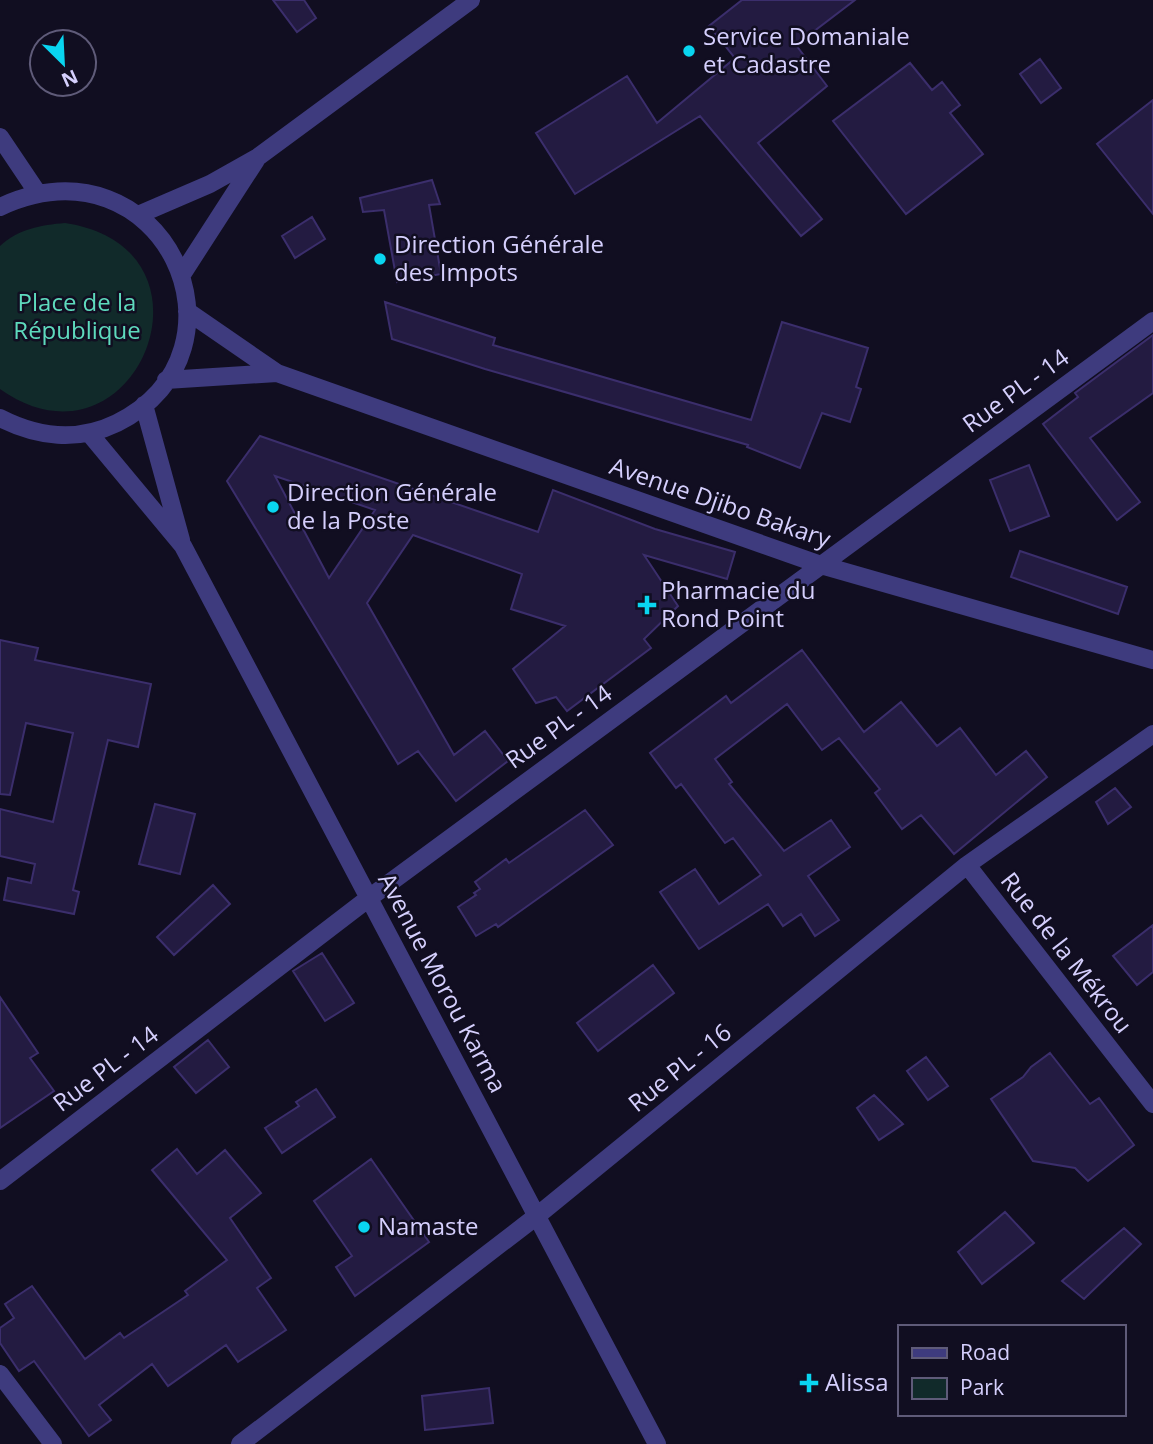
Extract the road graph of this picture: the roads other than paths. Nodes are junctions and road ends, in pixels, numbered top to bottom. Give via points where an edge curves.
1 (471, 0) edge
2 (0, 137) edge
3 (258, 157) junction
4 (37, 192) junction
5 (0, 207) edge
6 (138, 215) junction
7 (181, 276) junction
8 (187, 311) junction
9 (1153, 321) edge
10 (278, 373) junction
11 (166, 380) junction
12 (144, 405) junction
13 (0, 418) edge
14 (89, 433) junction
15 (183, 546) junction
16 (821, 565) junction
17 (1153, 660) edge
18 (1153, 734) edge
19 (967, 865) junction
20 (369, 898) junction
21 (1153, 1104) edge
22 (0, 1181) edge
23 (538, 1215) junction
24 (0, 1374) edge
25 (53, 1444) edge
26 (240, 1444) edge
27 (657, 1444) edge

1 - 3 street
2 - 4 street
3 - 6 street
3 - 7 street
4 - 5 street
4 - 6 street via 78,190
6 - 7 street via 164,242
7 - 8 street
8 - 10 street
8 - 11 street via 180,354
9 - 16 street, Rue PL - 14
10 - 11 street
10 - 16 street, Avenue Djibo Bakary
11 - 12 street
12 - 14 street
12 - 15 street, Avenue Morou Karma
13 - 14 street via 22,429 55,436
14 - 15 street, Avenue Morou Karma
15 - 20 street, Avenue Morou Karma
16 - 17 street, Avenue Djibo Bakary
16 - 20 street, Rue PL - 14
18 - 19 street, Rue PL - 16
19 - 21 street, Rue de la Mékrou
19 - 23 street, Rue PL - 16
20 - 22 street, Rue PL - 14
20 - 23 street, Avenue Morou Karma
23 - 26 street, Rue PL - 16
23 - 27 street, Avenue Morou Karma
24 - 25 street

